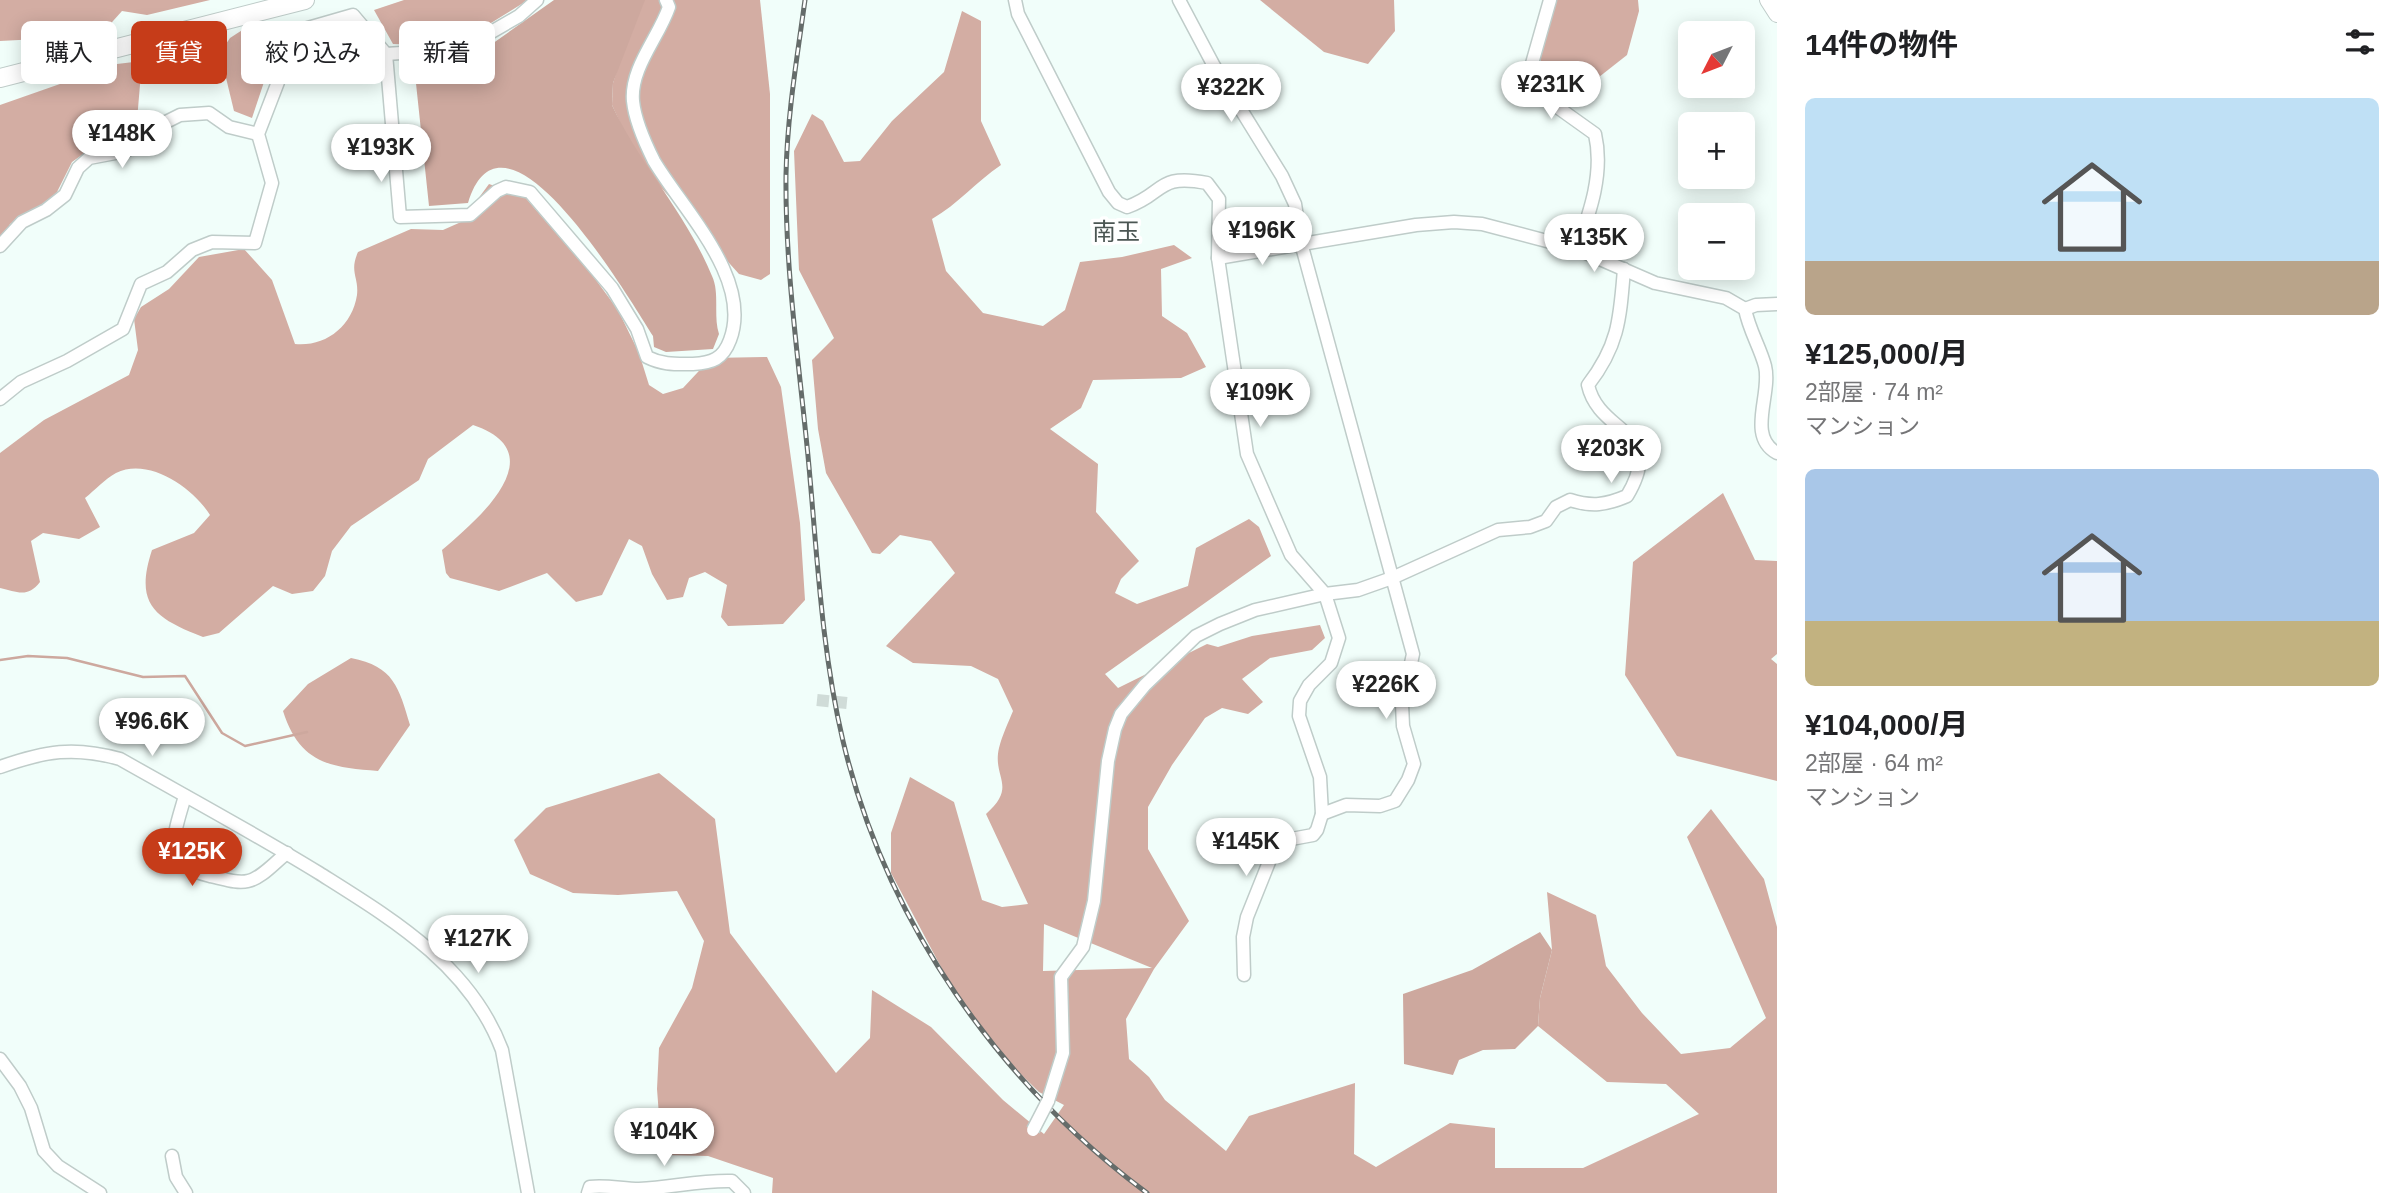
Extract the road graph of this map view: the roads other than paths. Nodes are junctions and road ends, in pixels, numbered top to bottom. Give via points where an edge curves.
1 (305, 0) edge
2 (537, 0) edge
3 (666, 0) edge
4 (1015, 0) edge
5 (1179, 0) edge
6 (1550, 0) edge
7 (1768, 0) edge
8 (1777, 14) edge
9 (386, 54) junction
10 (0, 78) edge
11 (258, 134) junction
12 (1301, 243) junction
13 (0, 246) edge
14 (1577, 248) junction
15 (1218, 258) junction
16 (1624, 269) junction
17 (1777, 304) edge
18 (1745, 309) junction
19 (0, 399) edge
20 (1777, 453) edge
21 (1392, 578) junction
22 (1325, 594) junction
23 (0, 767) edge
24 (185, 796) junction
25 (1322, 814) junction
26 (287, 853) junction
27 (1244, 975) dead end
28 (0, 1059) edge
29 (1033, 1130) dead end
30 (172, 1156) dead end
31 (100, 1193) edge
32 (186, 1193) edge
33 (528, 1193) edge
34 (588, 1193) edge
35 (744, 1193) edge

1 - 10 highway
2 - 9 street via 519,16 462,49
3 - 9 street via 669,8 638,72 633,102 653,159 711,245 733,303 734,328 725,352 704,363 662,364 647,357 637,329 612,288 530,192 506,187 470,215 400,217
4 - 15 street via 1018,14 1118,203 1127,207 1140,203 1169,182 1207,183 1219,199
5 - 12 street via 1282,176 1295,204
6 - 14 street via 1529,74 1534,88 1546,99 1595,134 1600,153 1588,218
7 - 8 main road
9 - 11 street via 353,15 287,34 277,61 278,82
11 - 13 street via 229,127 209,113 180,115 126,151 89,158 78,168 65,195 22,222
11 - 19 street via 272,183 255,243 212,242 192,250 167,272 141,284 123,329 21,382
12 - 14 street via 1454,222 1482,224
12 - 15 street
12 - 21 street
14 - 16 street
15 - 22 street via 1247,453 1291,555
16 - 18 street via 1655,283 1726,298
16 - 21 street via 1613,349 1588,385 1597,404 1640,455 1641,467 1627,496 1589,506 1570,500 1556,507 1546,521 1498,530
17 - 18 street
18 - 20 street via 1765,367 1761,435
21 - 22 street via 1358,590
21 - 25 street via 1413,654 1402,704 1414,764 1395,801 1380,806 1346,805
22 - 25 street via 1339,638 1337,651 1309,685 1300,701 1299,716 1320,777
22 - 29 street, bridge via 1255,610 1196,636 1121,715 1108,761 1094,901 1083,947 1061,976 1063,1053
23 - 24 street via 59,750 98,753 121,760
24 - 26 street
24 - 26 street via 174,834 175,852 179,862 193,871 249,881
25 - 27 street via 1313,835 1275,847 1247,917
26 - 33 street via 420,940 480,1004 502,1050
28 - 31 street via 31,1108 44,1151 58,1166
30 - 32 street via 176,1177
34 - 35 street via 590,1187 639,1189 704,1180 732,1181

